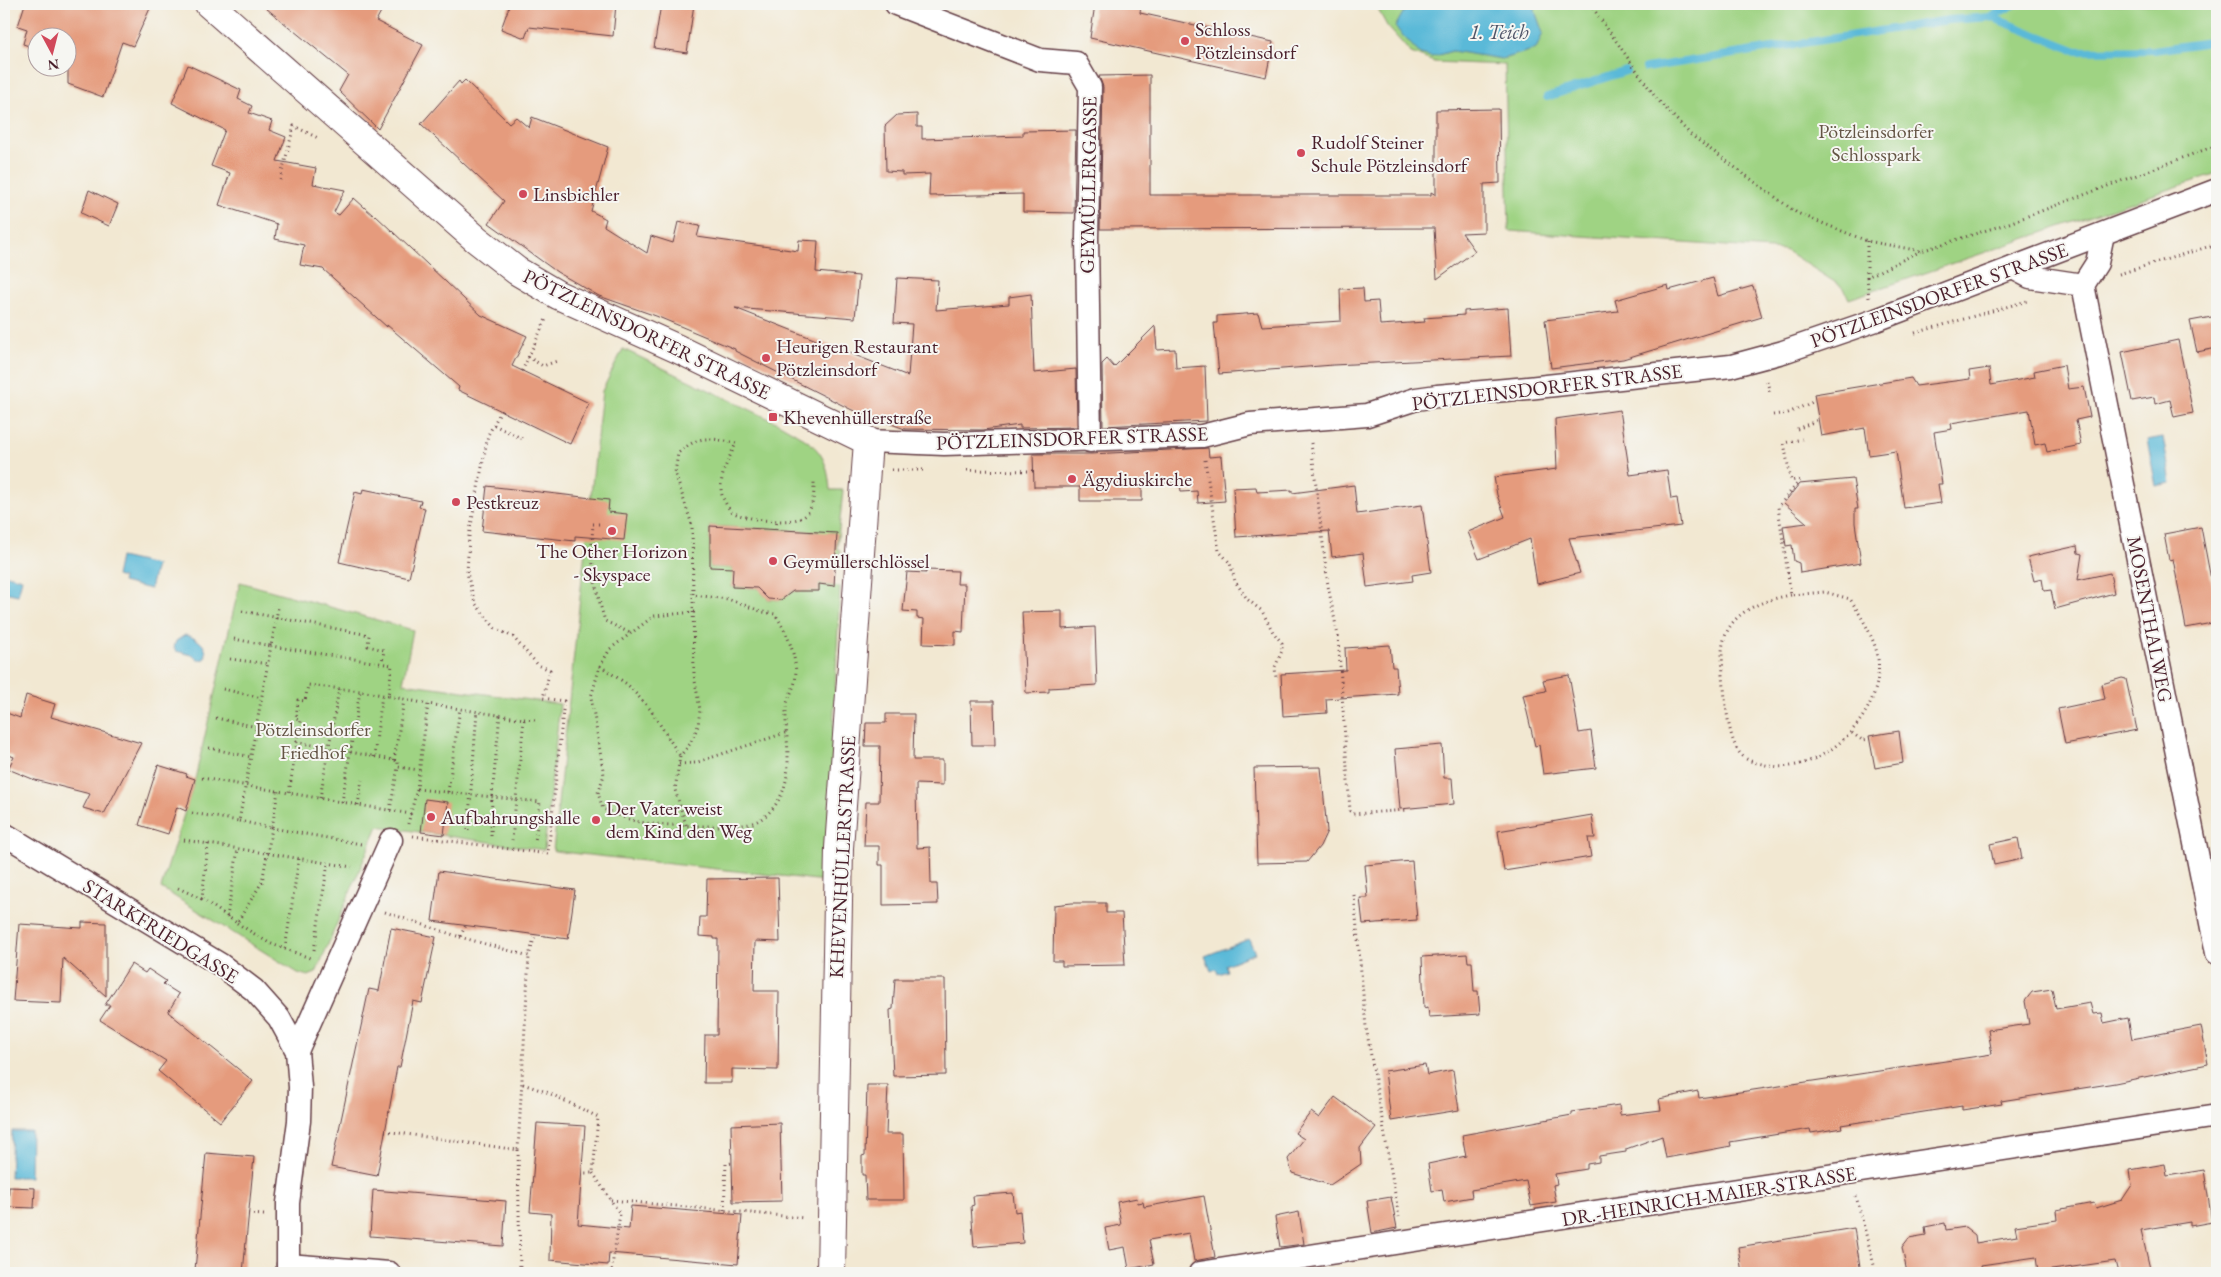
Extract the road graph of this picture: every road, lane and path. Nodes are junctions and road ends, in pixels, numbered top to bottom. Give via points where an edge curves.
1 (209, 4) edge
2 (896, 4) edge
3 (1590, 4) edge
4 (294, 126) dead end
5 (2217, 145) edge
6 (280, 180) dead end
7 (2217, 190) edge
8 (2103, 234) junction
9 (1867, 241) junction
10 (2217, 244) edge
11 (1921, 251) junction
12 (2012, 268) junction
13 (1868, 276) junction
14 (2083, 285) junction
15 (1868, 292) dead end
16 (558, 294) junction
17 (2036, 299) dead end
18 (1906, 336) dead end
19 (528, 357) junction
20 (557, 361) dead end
21 (522, 371) dead end
22 (1767, 380) dead end
23 (1770, 393) dead end
24 (1815, 401) dead end
25 (501, 411) dead end
26 (1773, 415) dead end
27 (1818, 420) dead end
28 (494, 425) junction
29 (1797, 429) dead end
30 (1802, 439) dead end
31 (525, 440) dead end
32 (1310, 440) dead end
33 (868, 441) junction
34 (1090, 441) junction
35 (1205, 457) dead end
36 (814, 482) dead end
37 (777, 520) junction
38 (599, 524) dead end
39 (776, 529) dead end
40 (1791, 594) junction
41 (693, 595) junction
42 (278, 608) dead end
43 (242, 611) dead end
44 (695, 612) junction
45 (276, 616) junction
46 (630, 633) junction
47 (234, 639) dead end
48 (271, 646) junction
49 (230, 659) dead end
50 (382, 663) junction
51 (269, 664) junction
52 (600, 666) junction
53 (1276, 678) dead end
54 (223, 689) dead end
55 (339, 689) junction
56 (360, 691) junction
57 (382, 695) junction
58 (388, 696) junction
59 (262, 698) junction
60 (404, 700) junction
61 (428, 704) junction
62 (460, 708) junction
63 (477, 711) junction
64 (500, 714) junction
65 (216, 718) dead end
66 (524, 719) junction
67 (536, 720) dead end
68 (257, 727) junction
69 (785, 733) junction
70 (1852, 733) junction
71 (1870, 739) dead end
72 (297, 742) junction
73 (209, 748) dead end
74 (329, 748) junction
75 (351, 752) junction
76 (680, 756) junction
77 (251, 757) junction
78 (374, 757) junction
79 (394, 760) junction
80 (679, 764) junction
81 (398, 767) junction
82 (419, 770) junction
83 (202, 778) dead end
84 (362, 780) dead end
85 (245, 786) junction
86 (417, 789) junction
87 (278, 791) junction
88 (448, 792) junction
89 (289, 793) junction
90 (471, 794) junction
91 (492, 796) junction
92 (320, 798) junction
93 (517, 799) junction
94 (342, 802) junction
95 (358, 805) junction
96 (390, 810) junction
97 (1406, 810) dead end
98 (192, 813) dead end
99 (411, 814) junction
100 (239, 821) junction
101 (686, 825) junction
102 (272, 828) junction
103 (468, 830) dead end
104 (4, 834) edge
105 (491, 836) dead end
106 (401, 838) junction
107 (184, 840) dead end
108 (512, 840) dead end
109 (535, 842) dead end
110 (208, 844) junction
111 (361, 844) dead end
112 (238, 848) junction
113 (268, 853) junction
114 (298, 858) junction
115 (328, 863) junction
116 (353, 867) dead end
117 (178, 888) dead end
118 (1354, 895) dead end
119 (202, 899) junction
120 (363, 904) junction
121 (227, 917) junction
122 (237, 923) junction
123 (466, 926) dead end
124 (535, 935) dead end
125 (460, 937) junction
126 (285, 949) junction
127 (2217, 953) edge
128 (529, 956) junction
129 (2217, 1019) edge
130 (2217, 1029) edge
131 (297, 1051) junction
132 (523, 1084) junction
133 (2217, 1116) edge
134 (385, 1131) dead end
135 (518, 1150) junction
136 (732, 1163) dead end
137 (582, 1173) dead end
138 (593, 1173) junction
139 (1856, 1195) dead end
140 (611, 1200) junction
141 (724, 1210) junction
142 (811, 1219) dead end
143 (1403, 1243) junction
144 (288, 1269) edge
145 (389, 1273) edge
146 (520, 1273) edge
147 (611, 1273) edge
148 (831, 1273) edge
149 (1200, 1273) edge
150 (1876, 1273) edge

1 - 16 street, PÖTZLEINSDORFER STRASSE via 476,239 518,271
2 - 34 street, GEYMÜLLERGASSE via 1040,60 1076,63 1090,87 1086,238
3 - 9 path via 1656,98 1691,135 1797,213
4 - 6 path
5 - 11 path via 2009,223
7 - 8 street, PÖTZLEINSDORFER STRASSE
8 - 12 street, PÖTZLEINSDORFER STRASSE
8 - 14 street via 2097,263
9 - 11 path
9 - 13 path
10 - 14 path
11 - 13 path
12 - 14 street via 2030,276
12 - 34 street, PÖTZLEINSDORFER STRASSE via 1857,327 1732,366 1437,396 1416,399 1367,415 1250,424 1202,436
13 - 15 path
14 - 127 street, MOSENTHALWEG
16 - 19 path
16 - 33 street, PÖTZLEINSDORFER STRASSE
17 - 18 path
19 - 20 path via 543,366
19 - 21 path
22 - 23 path
24 - 26 path
25 - 28 path
27 - 29 path
28 - 31 path
28 - 106 path via 488,435 469,536 467,573 475,603 495,628 513,637 538,664 550,670 543,698 564,701 548,854
30 - 40 path via 1784,442 1791,481 1801,479 1778,507
32 - 97 path via 1328,586 1338,636 1350,811 1353,814
33 - 34 street, PÖTZLEINSDORFER STRASSE via 944,444
33 - 148 street, KHEVENHÜLLERSTRASSE via 839,848
35 - 53 path via 1219,551 1230,563 1235,581 1247,599 1262,611 1282,643
36 - 37 path via 814,499 805,515 794,521
37 - 39 path
37 - 41 path via 743,517 730,510 722,497 721,480 736,443 693,440 678,453 675,473 692,525
38 - 46 path via 594,524 592,546 594,586 605,621
40 - 70 path via 1825,592 1850,598 1876,650 1876,680 1868,706
40 - 70 path via 1772,598 1730,623 1722,647 1731,736 1743,757 1766,766 1782,766 1814,759 1835,748
41 - 44 path
41 - 69 path via 728,599 775,614 784,627 794,659 795,682 786,703
42 - 45 path
43 - 45 path
44 - 46 path via 654,616
44 - 76 path via 694,675 700,710 698,726
45 - 48 path
45 - 50 path via 369,635 368,646 384,650
46 - 52 path via 610,649
47 - 48 path
48 - 50 path
48 - 51 path
49 - 51 path
50 - 58 path via 392,665
51 - 59 path
52 - 76 path via 627,684 650,709
52 - 101 path via 591,697 604,775 598,793 603,809 637,822
54 - 59 path
55 - 56 path
55 - 72 path via 308,685 305,701 298,700 296,720 301,721
55 - 74 path
56 - 57 path
56 - 75 path
57 - 58 path
57 - 78 path
58 - 60 path
59 - 68 path
60 - 61 path
60 - 79 path
61 - 62 path
61 - 82 path
62 - 63 path
62 - 88 path
63 - 64 path
63 - 90 path
64 - 66 path
64 - 91 path
65 - 68 path
66 - 67 path
66 - 93 path
68 - 77 path
69 - 80 path via 695,763
69 - 101 path via 789,761 786,780 769,813 751,824 738,826
70 - 71 path via 1862,740
72 - 74 path
72 - 89 path
73 - 77 path
74 - 75 path
74 - 92 path
75 - 78 path
75 - 94 path
76 - 80 path
77 - 85 path
78 - 79 path
79 - 81 path via 398,761
80 - 101 path via 675,790
81 - 82 path
81 - 96 path
82 - 86 path
83 - 85 path
84 - 95 path
85 - 87 path
85 - 100 path
86 - 88 path
86 - 99 path
87 - 89 path
87 - 102 path
88 - 90 path
89 - 92 path
90 - 91 path
90 - 103 path
91 - 93 path
91 - 105 path
92 - 94 path
93 - 108 path
93 - 109 path via 540,802
94 - 95 path
95 - 96 path
96 - 99 path
98 - 100 path
99 - 106 path
100 - 102 path
102 - 111 path
102 - 113 path
104 - 131 street, STARKFRIEDGASSE via 221,965 254,990 279,1018
106 - 120 street, STARKFRIEDGASSE
107 - 110 path
110 - 112 path
110 - 119 path
112 - 113 path
112 - 121 path
113 - 114 path
113 - 122 path via 262,882
114 - 115 path
114 - 126 path
115 - 116 path
115 - 126 path via 310,958
117 - 119 path
118 - 143 path via 1366,1027
119 - 121 path
120 - 125 path
120 - 131 street, STARKFRIEDGASSE
121 - 122 path
122 - 126 path
123 - 125 path
124 - 128 path
125 - 128 path
128 - 132 path
129 - 130 path
131 - 144 street, STARKFRIEDGASSE via 299,1121 288,1203
132 - 135 path
132 - 138 path via 550,1093 598,1117
133 - 143 street, DR.-HEINRICH-MAIER-STRASSE
134 - 135 path
135 - 146 path
136 - 141 path via 726,1164
137 - 138 path
138 - 140 path
139 - 150 path
140 - 141 path
140 - 147 path via 620,1214
141 - 142 path
143 - 149 street, DR.-HEINRICH-MAIER-STRASSE
144 - 145 street

